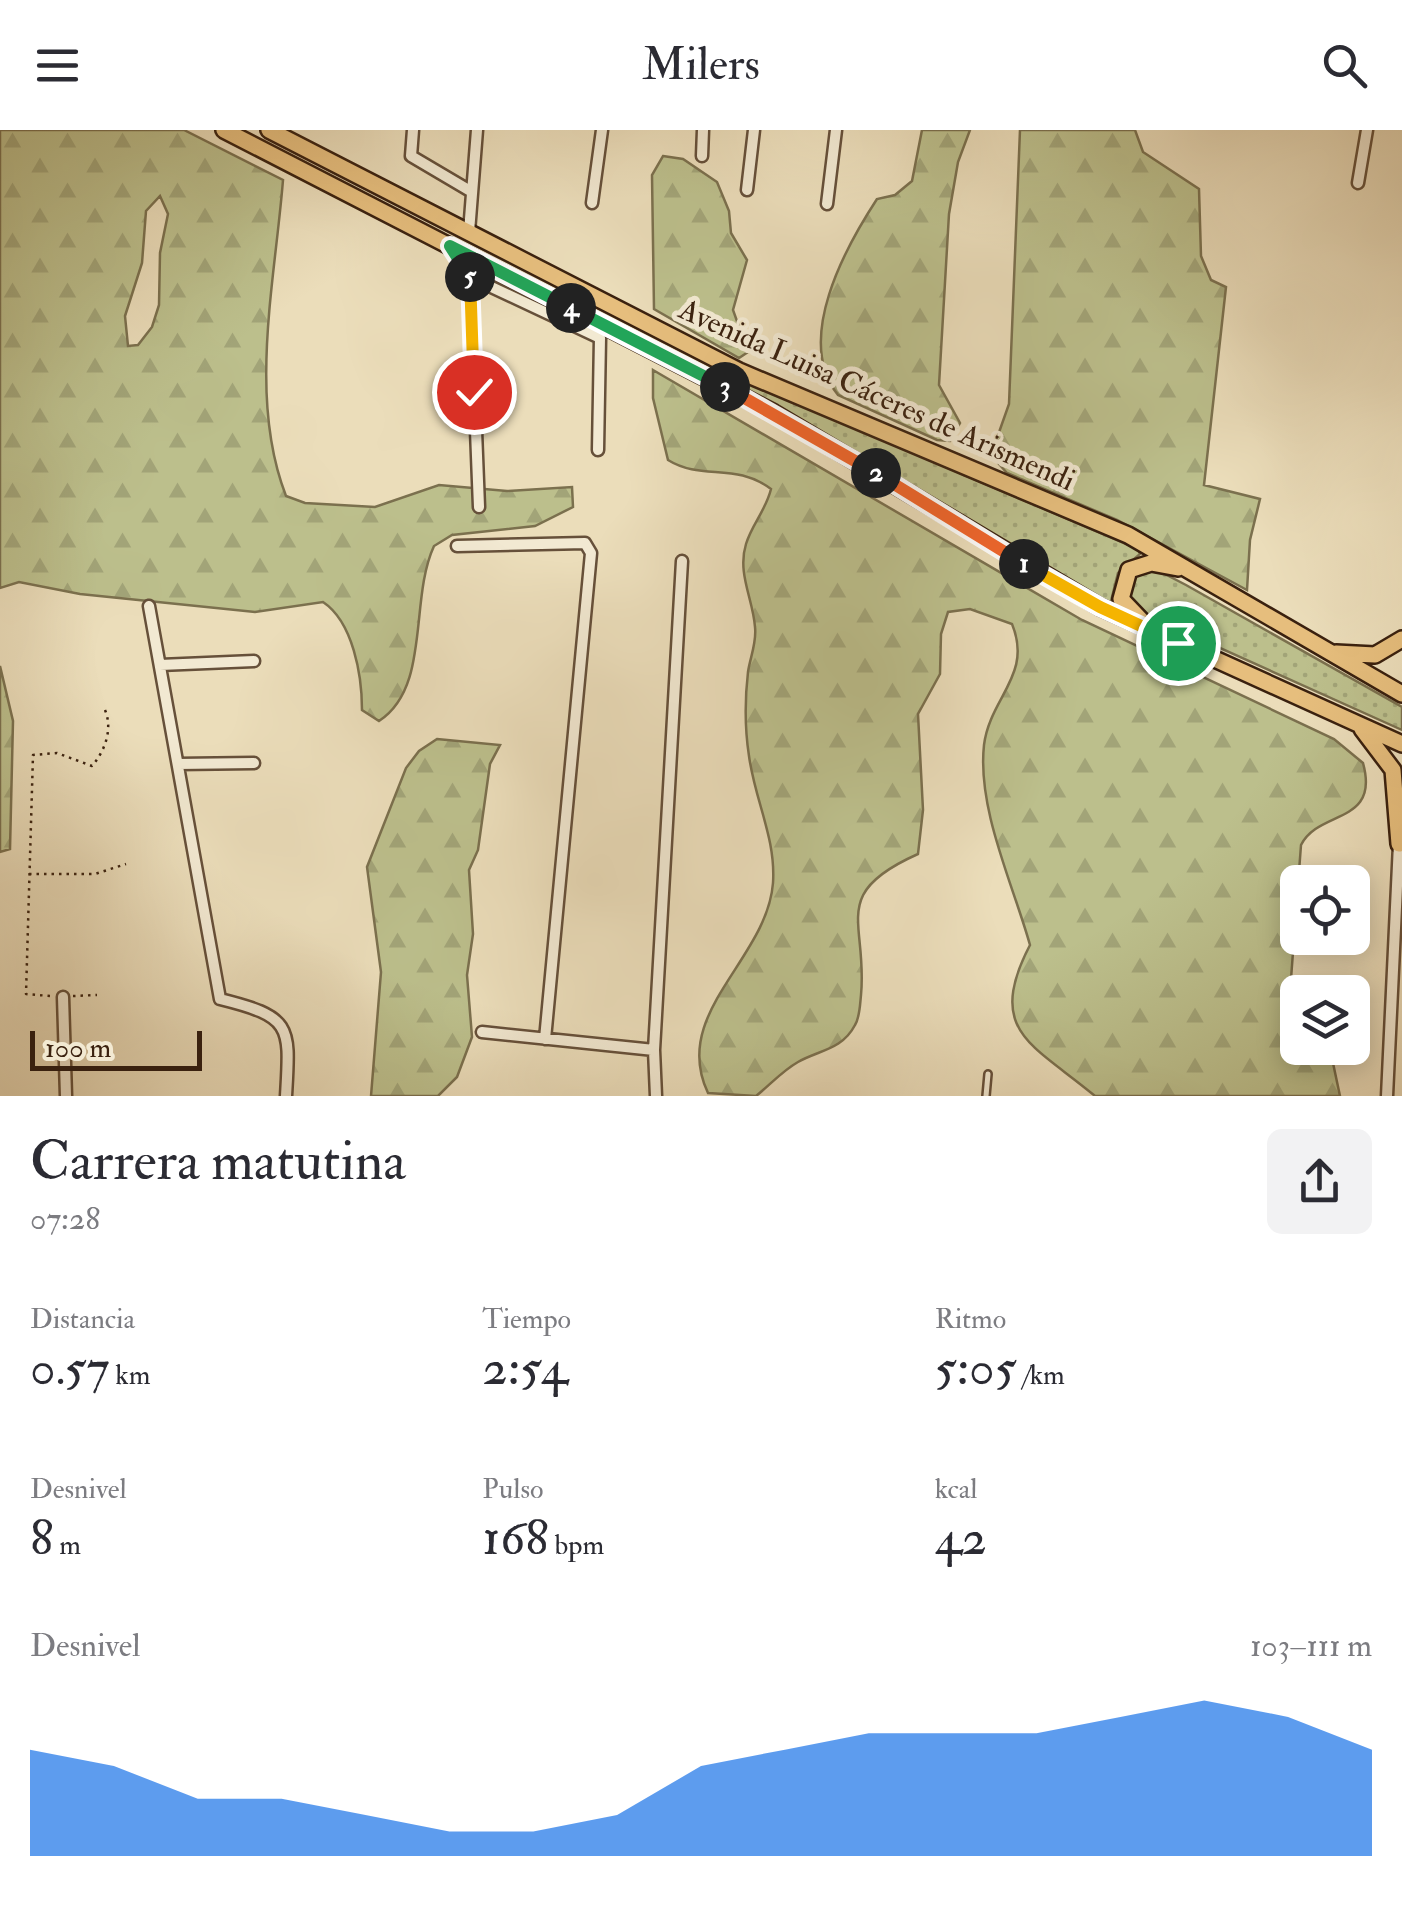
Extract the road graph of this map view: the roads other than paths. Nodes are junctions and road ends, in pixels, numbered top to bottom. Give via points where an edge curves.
1 (224, 130) edge
2 (270, 130) edge
3 (413, 130) edge
4 (477, 130) edge
5 (602, 130) edge
6 (703, 130) edge
7 (754, 130) edge
8 (836, 130) edge
9 (1367, 130) edge
10 (702, 156) dead end
11 (1358, 183) dead end
12 (747, 190) dead end
13 (472, 192) junction
14 (592, 203) dead end
15 (827, 204) dead end
16 (469, 232) junction
17 (450, 246) junction
18 (470, 277) junction
19 (598, 450) dead end
20 (479, 507) dead end
21 (457, 546) dead end
22 (682, 561) dead end
23 (1205, 578) junction
24 (149, 606) dead end
25 (1402, 639) edge
26 (1178, 643) junction
27 (1318, 649) junction
28 (254, 661) dead end
29 (160, 665) junction
30 (1402, 694) edge
31 (1352, 719) junction
32 (1402, 744) edge
33 (254, 762) dead end
34 (178, 764) junction
35 (1401, 839) edge
36 (63, 997) road end
37 (482, 1032) dead end
38 (545, 1039) junction
39 (654, 1050) junction
40 (988, 1074) dead end
41 (66, 1096) edge
42 (286, 1096) edge
43 (656, 1096) edge
44 (986, 1096) edge
45 (1387, 1096) edge

1 - 17 main road, Avenida Luisa Cáceres de Arismendi
2 - 16 main road, Avenida Luisa Cáceres de Arismendi
3 - 13 street via 411,156
4 - 13 street
5 - 14 street
6 - 10 street
7 - 12 street
8 - 15 street
9 - 11 street
13 - 16 street
16 - 23 main road, Avenida Luisa Cáceres de Arismendi via 740,370 1128,535
17 - 18 street
17 - 26 main road, Avenida Luisa Cáceres de Arismendi via 774,413 1053,581
18 - 19 street via 600,338
18 - 20 street
21 - 38 street via 585,543 591,553
22 - 39 street
23 - 26 main road via 1151,563 1139,564 1124,580 1126,608
23 - 27 main road, Avenida Luisa Cáceres de Arismendi
24 - 29 street
25 - 27 main road via 1386,652 1360,657
26 - 31 main road, Avenida Luisa Cáceres de Arismendi
27 - 30 main road, Avenida Luisa Cáceres de Arismendi
28 - 29 street
29 - 34 street
31 - 32 main road, Avenida Luisa Cáceres de Arismendi
31 - 35 main road via 1393,770
33 - 34 street
34 - 42 street via 220,998 260,1009 289,1038
35 - 45 street
36 - 41 street
37 - 38 street
38 - 39 street
39 - 43 street
40 - 44 lane

